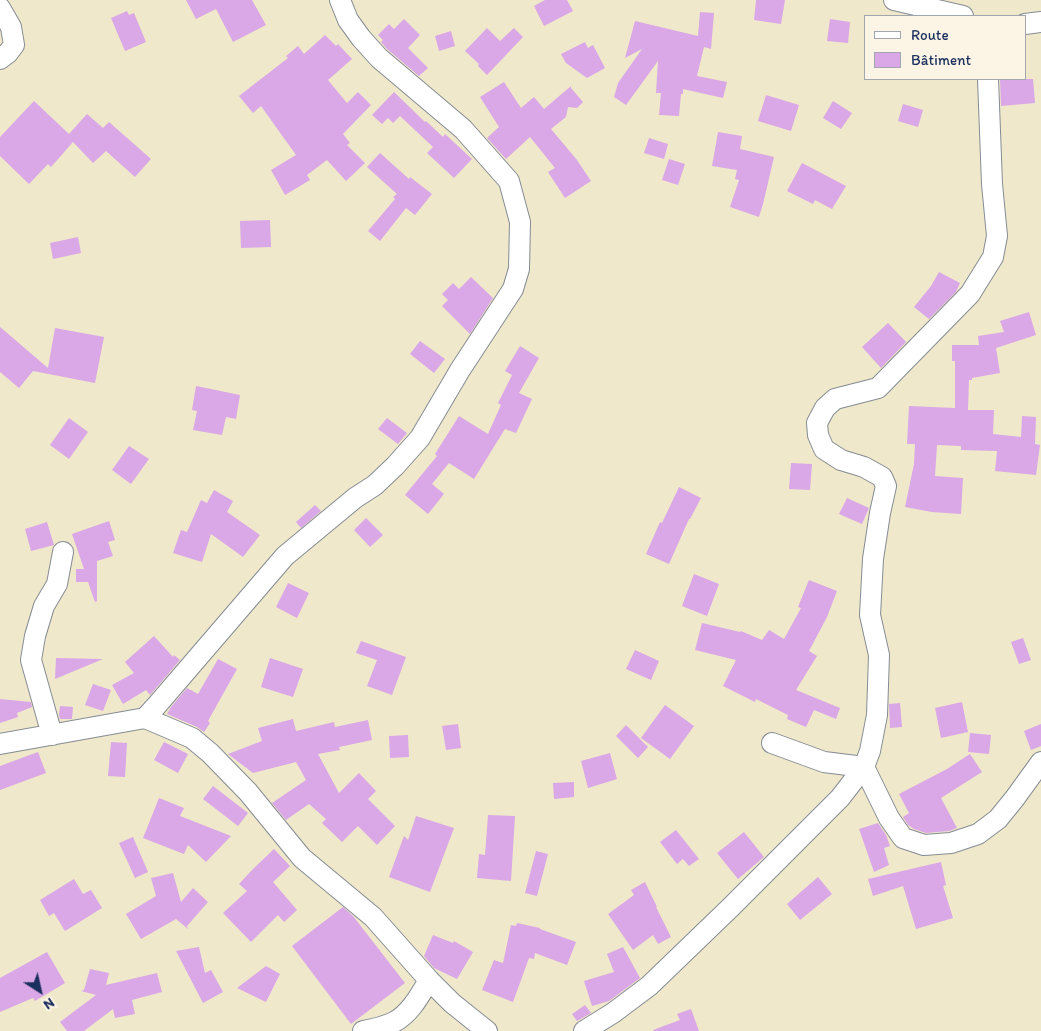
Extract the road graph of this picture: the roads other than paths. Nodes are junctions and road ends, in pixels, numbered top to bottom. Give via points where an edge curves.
1 (340, 0) edge
2 (894, 0) edge
3 (0, 8) edge
4 (959, 15) edge
5 (1041, 22) edge
6 (1026, 24) edge
7 (0, 59) edge
8 (988, 80) edge
9 (63, 552) dead end
10 (145, 718) junction
11 (52, 735) junction
12 (772, 743) dead end
13 (0, 744) edge
14 (1041, 762) edge
15 (864, 767) junction
16 (429, 980) junction
17 (363, 1031) edge
18 (487, 1031) edge
19 (584, 1031) edge

1 - 10 street via 348,20 379,58 462,129 509,181 520,222 519,269 513,289 420,438 375,485 285,556
2 - 4 street
3 - 7 street via 11,27 14,45
5 - 6 street
8 - 15 street via 992,184 998,236 993,257 970,294 878,388 836,399 825,408 817,423 824,449 841,460 882,477 886,486 873,559 870,615 879,655 877,715
9 - 11 street via 57,584 44,606 31,660
10 - 11 street
10 - 16 street via 192,738 210,753 248,792 302,858 373,917
11 - 13 street
12 - 15 street via 824,762
14 - 15 street via 998,819 978,834 951,843 924,845 903,838 889,818
15 - 19 street via 840,798 648,986
16 - 17 street via 410,1009 396,1021
16 - 18 street

